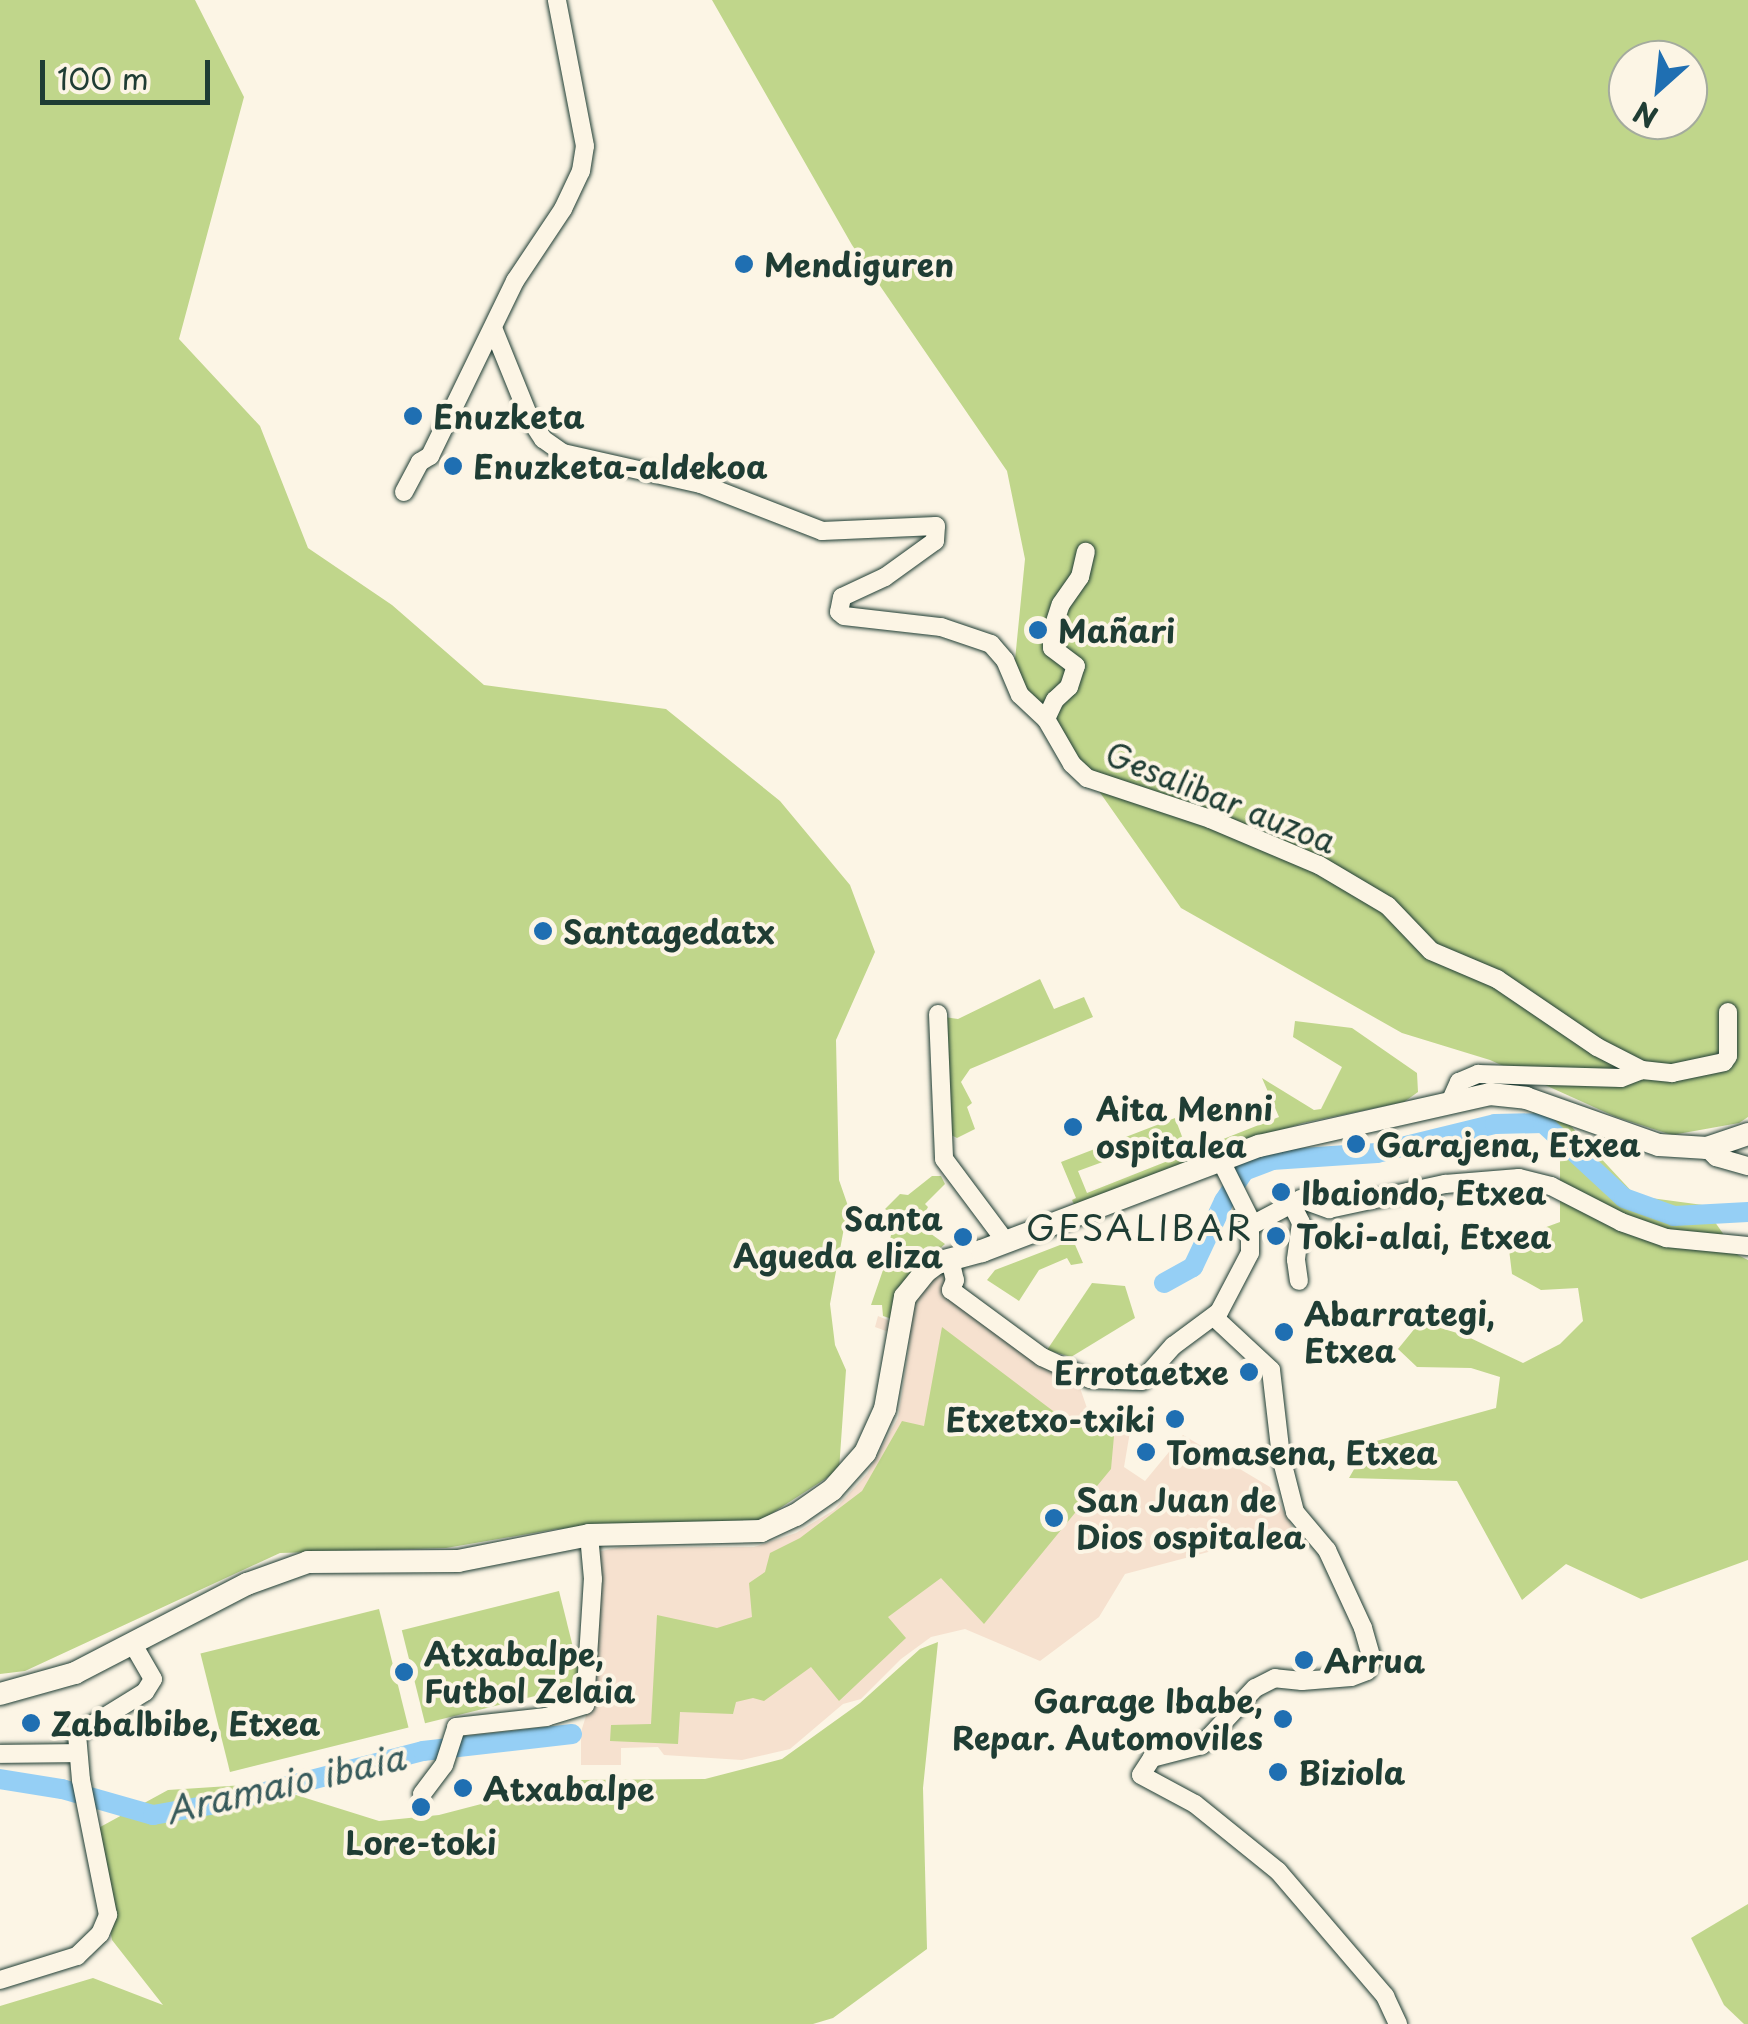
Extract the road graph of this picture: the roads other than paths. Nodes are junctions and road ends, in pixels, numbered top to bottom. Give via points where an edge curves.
1 (557, 0) edge
2 (494, 328) junction
3 (404, 492) dead end
4 (1086, 552) dead end
5 (1046, 719) junction
6 (1728, 1012) dead end
7 (938, 1014) dead end
8 (1642, 1070) junction
9 (1452, 1100) junction
10 (1748, 1134) edge
11 (1707, 1148) junction
12 (1224, 1166) junction
13 (1748, 1166) edge
14 (1296, 1201) junction
15 (1252, 1225) junction
16 (1006, 1242) junction
17 (1748, 1246) edge
18 (950, 1259) junction
19 (1298, 1281) dead end
20 (1214, 1317) junction
21 (589, 1535) junction
22 (132, 1646) junction
23 (0, 1694) edge
24 (77, 1752) junction
25 (0, 1754) edge
26 (422, 1794) dead end
27 (0, 1980) edge
28 (1398, 2024) edge

1 - 2 street via 586,146 576,184 515,281
2 - 3 street via 430,456
2 - 5 street, Gesalibar auzoa via 530,420 562,452 701,484 822,531 936,526 936,540 885,577 842,596 840,612 941,627 987,642 1005,660 1020,695
4 - 5 street via 1052,631 1052,648 1076,666
5 - 8 street, Gesalibar auzoa via 1088,778 1319,864 1388,906 1431,952 1497,978 1596,1047
6 - 8 street, Gesalibar auzoa via 1724,1062 1672,1073
7 - 16 street via 944,1159
8 - 9 street, Gesalibar auzoa via 1621,1078 1478,1074 1459,1082
9 - 11 main road via 1526,1098 1634,1139
9 - 12 main road
10 - 11 main road
11 - 13 street
12 - 15 street
12 - 16 main road
14 - 15 street
14 - 17 street via 1328,1210 1445,1184 1519,1178 1666,1238
14 - 19 street
15 - 20 street via 1250,1253
16 - 18 main road
18 - 20 street via 951,1290 959,1298 1042,1357 1090,1379 1142,1381 1172,1346
18 - 21 main road via 908,1288 880,1422 865,1453 832,1490 761,1531
20 - 28 street via 1271,1370 1295,1512 1326,1550 1372,1659 1368,1671 1351,1677 1275,1678 1255,1688 1202,1745 1152,1758 1141,1774 1195,1804 1278,1871 1385,1996
21 - 22 main road via 458,1561 308,1562 247,1584
21 - 26 street via 585,1705 534,1719 456,1727
22 - 23 main road via 75,1673
22 - 24 street via 154,1680 78,1734
24 - 25 street
24 - 27 street via 108,1915 100,1934 77,1956

